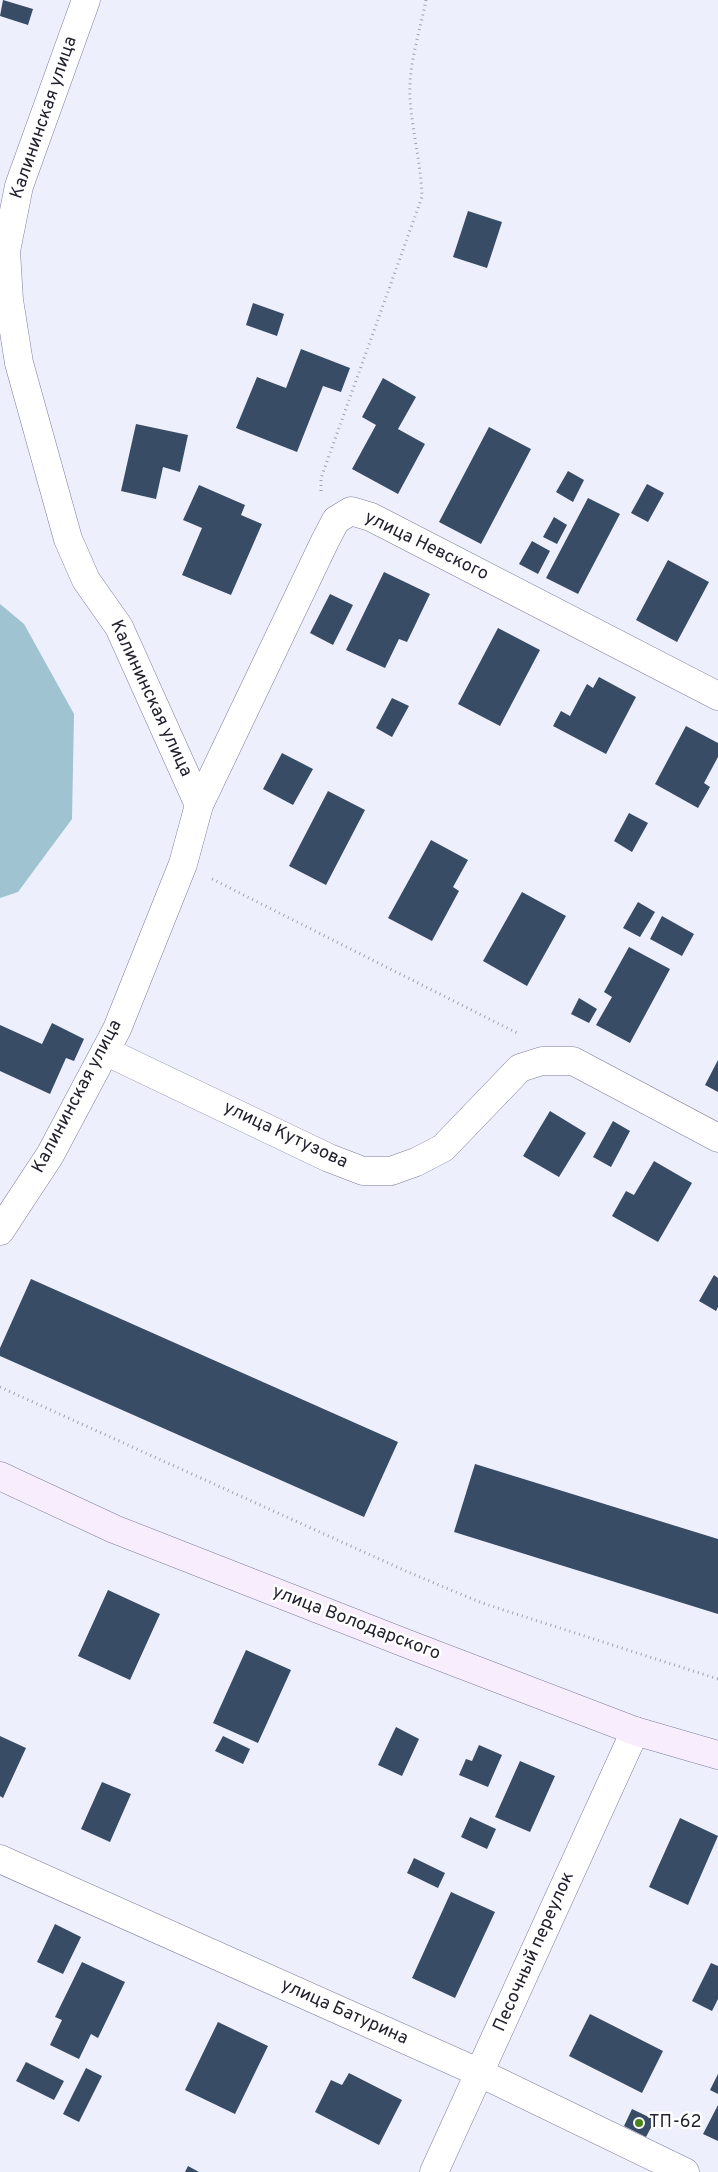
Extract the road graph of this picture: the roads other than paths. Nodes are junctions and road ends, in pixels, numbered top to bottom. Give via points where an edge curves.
1 (86, 0) edge
2 (718, 696) edge
3 (199, 805) junction
4 (105, 1052) junction
5 (718, 1138) edge
6 (0, 1231) edge
7 (0, 1476) edge
8 (635, 1731) junction
9 (718, 1755) edge
10 (0, 1859) edge
11 (480, 2073) junction
12 (434, 2172) edge
13 (685, 2172) edge

1 - 3 street, Калининская улица via 19,186 6,251 9,300 19,363 68,539 86,580 119,627
2 - 3 street, улица Невского via 371,517 351,511 336,520
3 - 4 street, Калининская улица via 183,864
4 - 5 street, улица Кутузова via 363,1171 391,1171 443,1148 520,1068 542,1061 573,1061
4 - 6 street, Калининская улица via 50,1154
7 - 8 main road, улица Володарского via 114,1529
8 - 9 main road, улица Володарского
8 - 11 street, Песочный переулок
10 - 11 street, улица Батурина
11 - 12 street, Песочный переулок
11 - 13 street, улица Батурина

